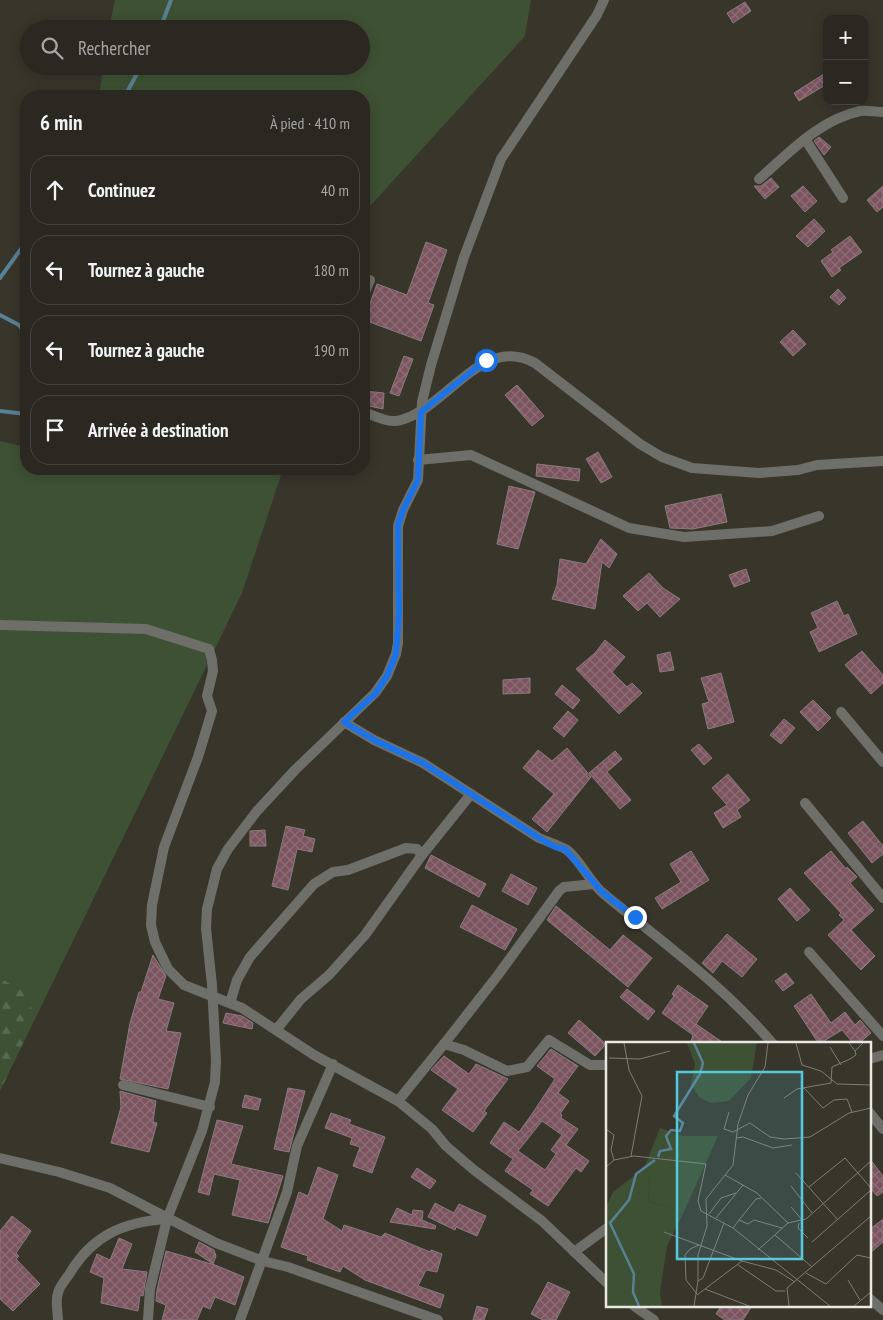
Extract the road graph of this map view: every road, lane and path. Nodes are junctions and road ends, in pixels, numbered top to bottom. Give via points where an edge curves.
1 (604, 0) edge
2 (883, 112) edge
3 (805, 139) junction
4 (759, 179) dead end
5 (843, 198) dead end
6 (421, 412) junction
7 (370, 414) edge
8 (418, 460) junction
9 (883, 461) edge
10 (819, 516) dead end
11 (0, 624) edge
12 (841, 712) dead end
13 (344, 722) junction
14 (883, 762) edge
15 (471, 794) junction
16 (805, 803) dead end
17 (422, 855) junction
18 (594, 884) junction
19 (883, 898) edge
20 (809, 952) dead end
21 (213, 996) junction
22 (230, 1003) junction
23 (276, 1030) junction
24 (883, 1036) edge
25 (771, 1042) edge
26 (444, 1044) junction
27 (883, 1055) edge
28 (870, 1059) edge
29 (334, 1064) junction
30 (606, 1064) edge
31 (123, 1085) dead end
32 (398, 1101) junction
33 (210, 1106) junction
34 (870, 1113) edge
35 (883, 1128) edge
36 (0, 1158) edge
37 (167, 1219) junction
38 (606, 1229) edge
39 (574, 1252) junction
40 (263, 1261) junction
41 (606, 1283) edge
42 (870, 1299) edge
43 (637, 1308) edge
44 (883, 1310) edge
45 (58, 1320) edge
46 (148, 1320) edge
47 (240, 1320) edge
48 (438, 1320) edge
49 (654, 1320) edge

1 - 6 street via 501,159 461,266 431,365
2 - 3 street via 862,110 814,131
3 - 4 street
3 - 5 street
6 - 7 street via 400,421
6 - 8 street
6 - 9 street via 486,360 510,355 535,363 640,444 662,457 692,468 759,473
8 - 10 street via 471,455 629,528 684,537 772,531
8 - 13 street via 418,480 398,526 396,654 375,694
11 - 21 street via 146,630 208,649 213,672 207,696 212,711 164,847 151,925 155,942 175,978 192,989
12 - 14 street
13 - 15 street via 423,763
13 - 21 street via 252,817 228,848 217,869 206,928
15 - 17 street
15 - 18 street via 539,838 565,849
16 - 19 street
17 - 22 street via 417,848 406,848 348,870 333,872 314,884 250,957 237,980
17 - 23 street via 365,935 329,976 301,999
18 - 25 street via 725,994
18 - 26 street via 564,887 559,891
20 - 24 street
21 - 22 street
21 - 33 street via 216,1061
22 - 23 street
23 - 29 street
26 - 30 street via 507,1071 527,1067 549,1040 590,1065
26 - 32 street
27 - 28 street
29 - 32 street
29 - 40 street via 297,1146
31 - 33 street
32 - 39 street via 432,1129 446,1146 542,1221
33 - 37 street
34 - 35 street
36 - 37 street via 110,1188
37 - 40 street
37 - 45 street via 128,1226 92,1244 76,1262 58,1293
37 - 46 street via 150,1289
38 - 39 street
39 - 41 street
40 - 47 street
40 - 48 street
42 - 44 street
43 - 49 street

